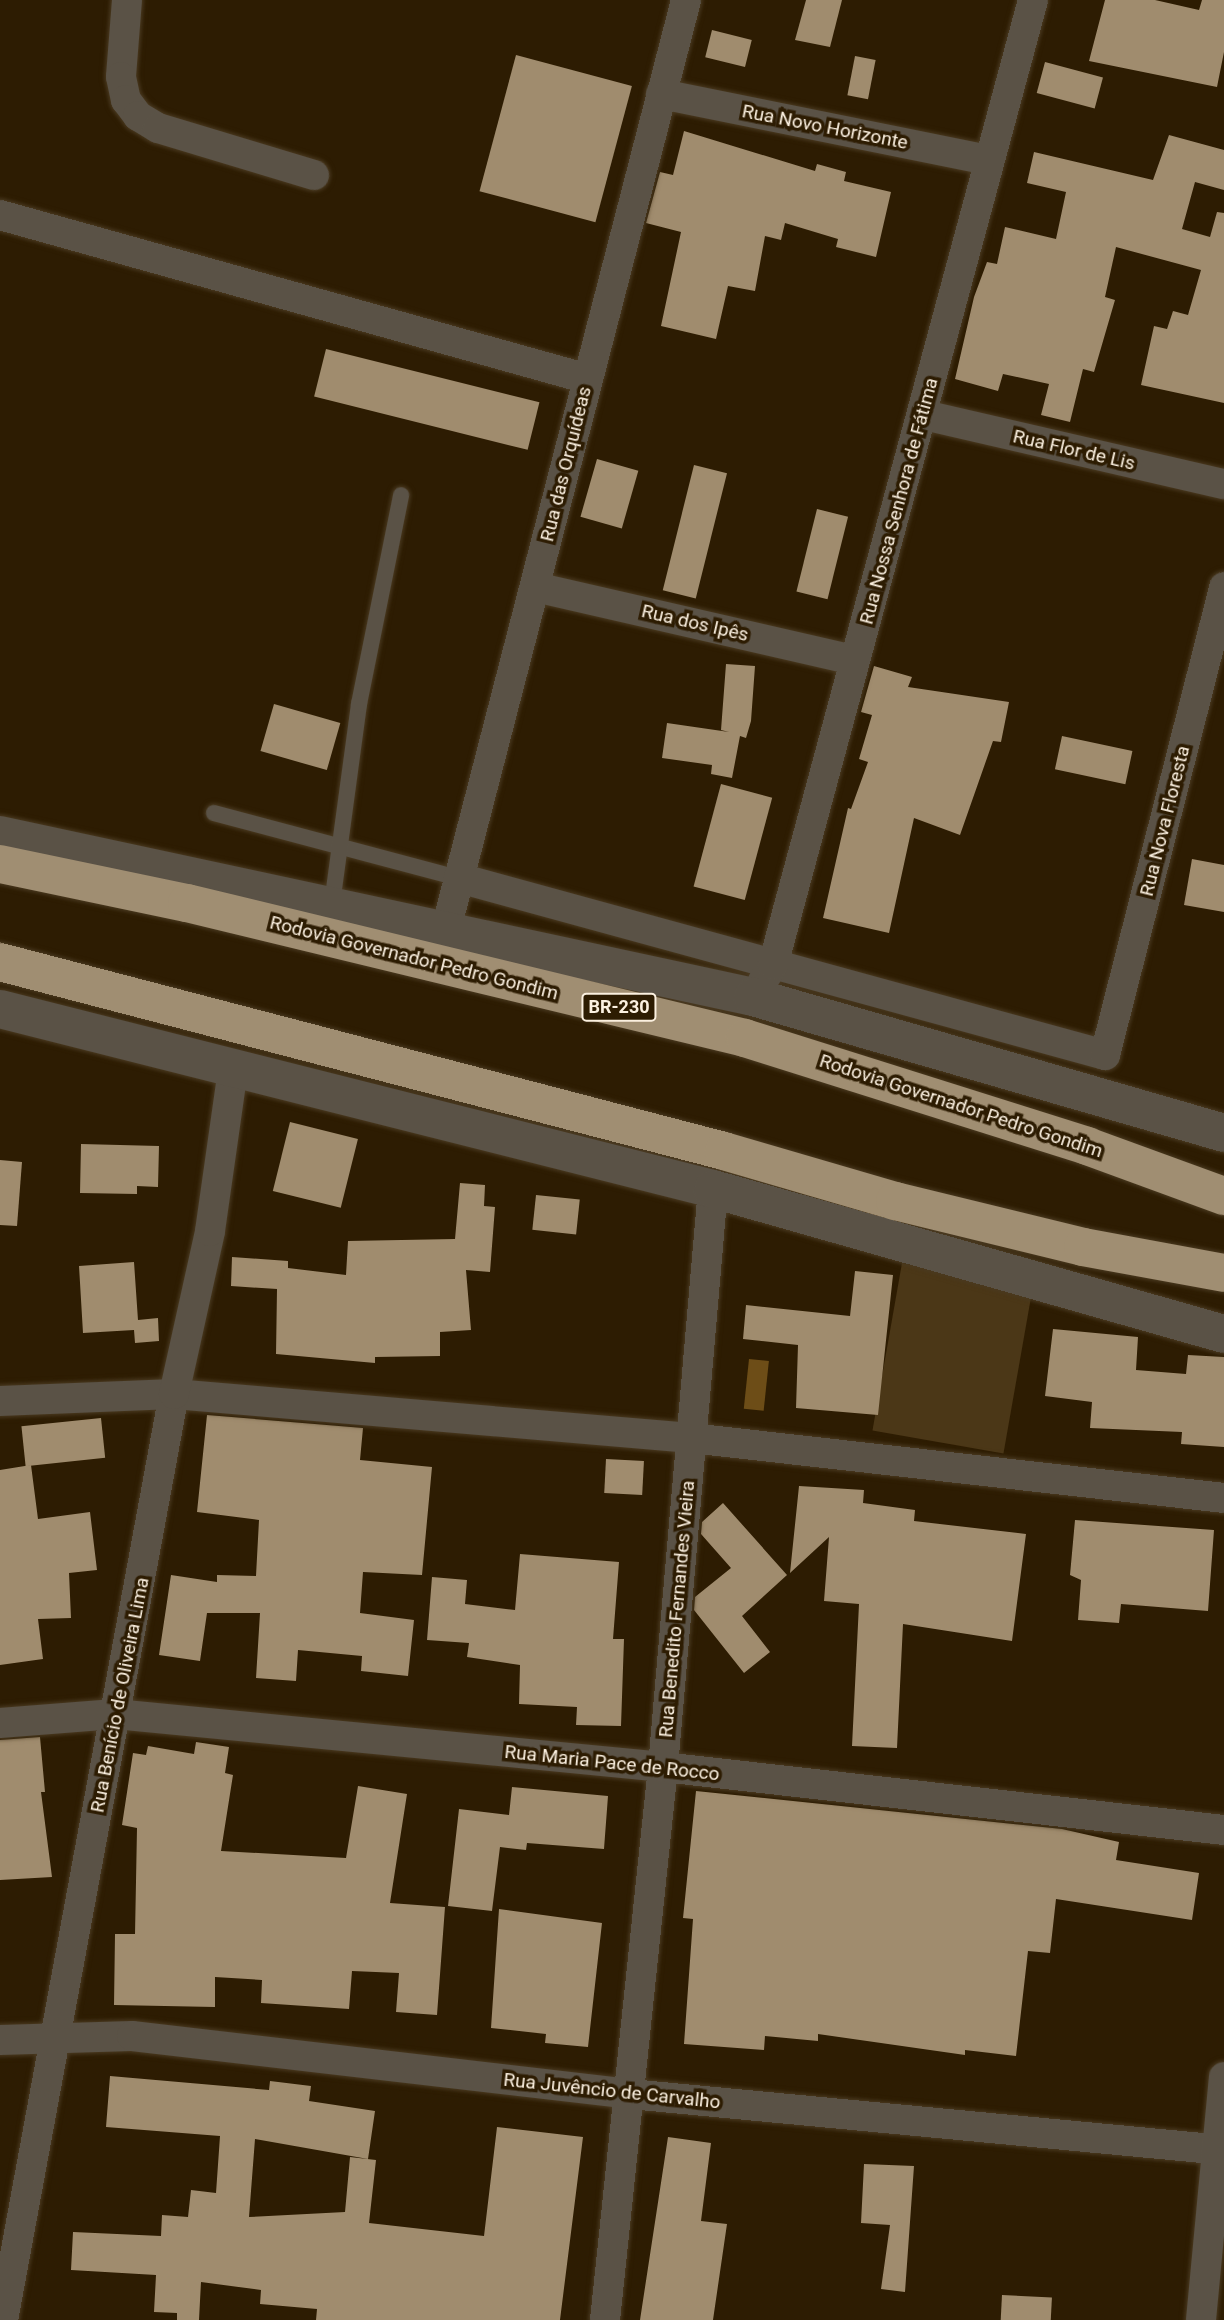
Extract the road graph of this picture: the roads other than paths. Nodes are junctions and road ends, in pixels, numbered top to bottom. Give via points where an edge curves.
1 (127, 0) edge
2 (686, 0) edge
3 (1033, 0) edge
4 (661, 94) junction
5 (989, 160) junction
6 (314, 176) dead end
7 (0, 215) edge
8 (588, 379) junction
9 (924, 415) junction
10 (1224, 484) edge
11 (401, 495) dead end
12 (535, 587) junction
13 (1224, 587) edge
14 (855, 660) junction
15 (214, 813) dead end
16 (0, 835) edge
17 (336, 846) junction
18 (0, 864) edge
19 (459, 878) junction
20 (331, 904) junction
21 (446, 929) junction
22 (0, 962) edge
23 (773, 965) junction
24 (753, 997) junction
25 (0, 1009) edge
26 (233, 1069) junction
27 (1224, 1133) edge
28 (713, 1189) junction
29 (1224, 1196) edge
30 (1224, 1273) edge
31 (1224, 1334) edge
32 (174, 1394) junction
33 (0, 1401) edge
34 (691, 1438) junction
35 (1224, 1498) edge
36 (115, 1714) junction
37 (0, 1723) edge
38 (663, 1767) junction
39 (1224, 1830) edge
40 (54, 2036) junction
41 (0, 2040) edge
42 (1224, 2077) edge
43 (630, 2094) junction
44 (1221, 2149) edge
45 (3, 2320) edge
46 (605, 2320) edge
47 (1201, 2320) edge

1 - 6 street via 121,77 126,100 138,116 158,128
2 - 4 street, Rua das Orquídeas
3 - 5 street, Rua Nossa Senhora de Fátima
4 - 5 street, Rua Novo Horizonte
4 - 8 street, Rua das Orquídeas
5 - 9 street, Rua Nossa Senhora de Fátima
7 - 8 street
8 - 12 street, Rua das Orquídeas
9 - 10 street, Rua Flor de Lis
9 - 14 street, Rua Nossa Senhora de Fátima
11 - 17 lane
12 - 14 street, Rua dos Ipês
12 - 19 street, Rua das Orquídeas
13 - 23 street, Rua Nova Floresta via 1105,1055
14 - 23 street, Rua Nossa Senhora de Fátima
15 - 17 lane
16 - 20 street
17 - 19 lane
17 - 20 lane
18 - 29 highway, Rodovia Governador Pedro Gondim / BR-230 via 187,903 745,1038 1087,1146
19 - 21 street, Rua das Orquídeas
19 - 23 street
20 - 21 street
21 - 24 street
22 - 30 highway via 711,1147 895,1201 1083,1247
23 - 24 street, Rua Nossa Senhora de Fátima
24 - 27 street
25 - 26 street
26 - 28 street
26 - 32 street, Rua Benício de Oliveira Lima via 210,1231
28 - 31 street
28 - 34 street, Rua Benedito Fernandes Vieira
32 - 33 street
32 - 34 street
32 - 36 street, Rua Benício de Oliveira Lima
34 - 35 street
34 - 38 street, Rua Benedito Fernandes Vieira
36 - 37 street, Rua Maria Pace de Rocco
36 - 38 street, Rua Maria Pace de Rocco
36 - 40 street, Rua Benício de Oliveira Lima
38 - 39 street, Rua Maria Pace de Rocco
38 - 43 street, Rua Benedito Fernandes Vieira
40 - 41 street, Rua Juvêncio de Carvalho
40 - 43 street, Rua Juvêncio de Carvalho via 132,2036
40 - 45 street, Rua Benício de Oliveira Lima
42 - 44 street
43 - 44 street, Rua Juvêncio de Carvalho
43 - 46 street, Rua Benedito Fernandes Vieira
44 - 47 street

